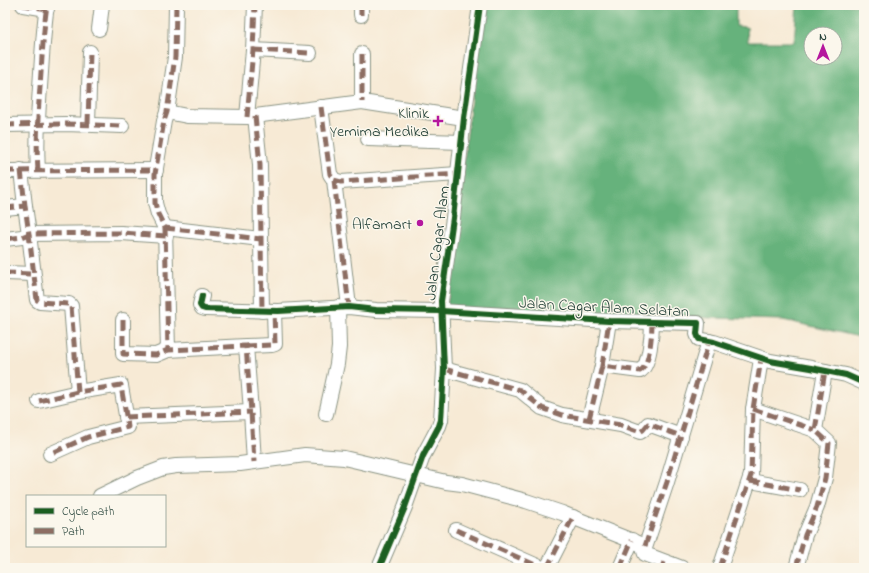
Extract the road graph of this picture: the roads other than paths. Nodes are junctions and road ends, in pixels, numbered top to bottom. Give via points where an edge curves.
1 (23, 5) edge
2 (102, 5) edge
3 (176, 5) edge
4 (255, 5) edge
5 (480, 5) edge
6 (47, 7) edge
7 (99, 29) dead end
8 (253, 50) junction
9 (90, 52) dead end
10 (310, 53) dead end
11 (362, 54) dead end
12 (362, 102) junction
13 (321, 107) junction
14 (167, 112) junction
15 (251, 116) junction
16 (464, 118) junction
17 (38, 124) junction
18 (88, 124) junction
19 (5, 125) edge
20 (122, 126) dead end
21 (368, 139) dead end
22 (462, 142) junction
23 (21, 170) junction
24 (38, 170) junction
25 (156, 170) junction
26 (5, 171) edge
27 (458, 174) junction
28 (334, 180) junction
29 (24, 206) junction
30 (5, 208) edge
31 (165, 232) junction
32 (29, 234) junction
33 (5, 239) edge
34 (261, 239) junction
35 (5, 273) edge
36 (33, 274) junction
37 (202, 296) dead end
38 (344, 307) junction
39 (268, 311) junction
40 (441, 311) junction
41 (123, 320) dead end
42 (609, 320) junction
43 (652, 322) junction
44 (709, 341) junction
45 (246, 346) junction
46 (168, 350) junction
47 (761, 359) junction
48 (602, 366) junction
49 (444, 369) junction
50 (825, 371) junction
51 (864, 383) edge
52 (78, 392) junction
53 (39, 401) dead end
54 (754, 409) junction
55 (251, 412) junction
56 (326, 414) dead end
57 (126, 417) junction
58 (588, 419) junction
59 (816, 430) junction
60 (680, 436) junction
61 (50, 454) dead end
62 (254, 462) junction
63 (416, 474) junction
64 (750, 481) junction
65 (800, 490) dead end
66 (103, 495) edge
67 (573, 517) junction
68 (456, 530) dead end
69 (632, 540) junction
70 (645, 546) junction
71 (663, 565) edge
72 (379, 568) edge
73 (542, 568) edge
74 (548, 568) edge
75 (620, 568) edge
76 (682, 568) edge
77 (720, 568) edge
78 (796, 568) edge

1 - 6 street
2 - 7 street
3 - 14 street via 175,57
4 - 8 street
5 - 16 street, Jalan Cagar Alam
6 - 17 street
8 - 10 street
8 - 15 street
9 - 18 street
11 - 12 street
12 - 13 street
12 - 16 street
13 - 15 street
13 - 28 street via 330,174
14 - 15 street via 187,116
14 - 25 street
15 - 34 street via 260,165
16 - 22 street, Jalan Cagar Alam
17 - 18 street
17 - 19 street
17 - 24 street
18 - 20 street
21 - 22 street
22 - 27 street, Jalan Cagar Alam
23 - 24 street
23 - 26 street
23 - 29 street
24 - 25 street
25 - 31 street via 155,203
27 - 28 street via 341,182
27 - 40 street, Jalan Cagar Alam
28 - 38 street
29 - 30 street
29 - 32 street
31 - 32 street
31 - 34 street
31 - 46 street
32 - 33 street
32 - 36 street
34 - 39 street
35 - 36 street
36 - 52 street via 38,302 71,306
37 - 39 street, Jalan Cagar Alam Selatan via 200,305 205,309
38 - 39 street, Jalan Cagar Alam Selatan
38 - 40 street, Jalan Cagar Alam Selatan
38 - 56 street
39 - 45 street via 275,344
40 - 42 street, Jalan Cagar Alam Selatan
40 - 49 street, Jalan Cagar Alam
41 - 46 street via 123,354 156,355
42 - 43 street, Jalan Cagar Alam Selatan
42 - 48 street
43 - 44 street, Jalan Cagar Alam Selatan via 698,324 699,339
43 - 48 street via 647,362 643,369 640,371
44 - 47 street, Jalan Cagar Alam Selatan
44 - 60 street
45 - 46 street
45 - 55 street
47 - 50 street, Jalan Cagar Alam Selatan
47 - 54 street
48 - 58 street
49 - 58 street via 520,390 542,408 562,415
49 - 63 street, Jalan Cagar Alam via 439,426
50 - 51 street, Jalan Cagar Alam Selatan via 846,375
50 - 59 street
52 - 53 street
52 - 57 street via 121,385
54 - 59 street
54 - 64 street
55 - 57 street
55 - 62 street
57 - 61 street via 127,428 88,437
58 - 60 street via 621,425 640,432 648,424
59 - 78 street via 829,442 825,478
60 - 70 street
62 - 63 street via 306,455 323,456 344,458
62 - 66 street via 163,468
63 - 67 street via 526,501
63 - 72 street, Jalan Cagar Alam via 406,507
64 - 65 street
64 - 77 street
67 - 69 street
67 - 74 street
68 - 73 street
69 - 70 street
69 - 75 street
70 - 71 street via 645,554
71 - 76 street

